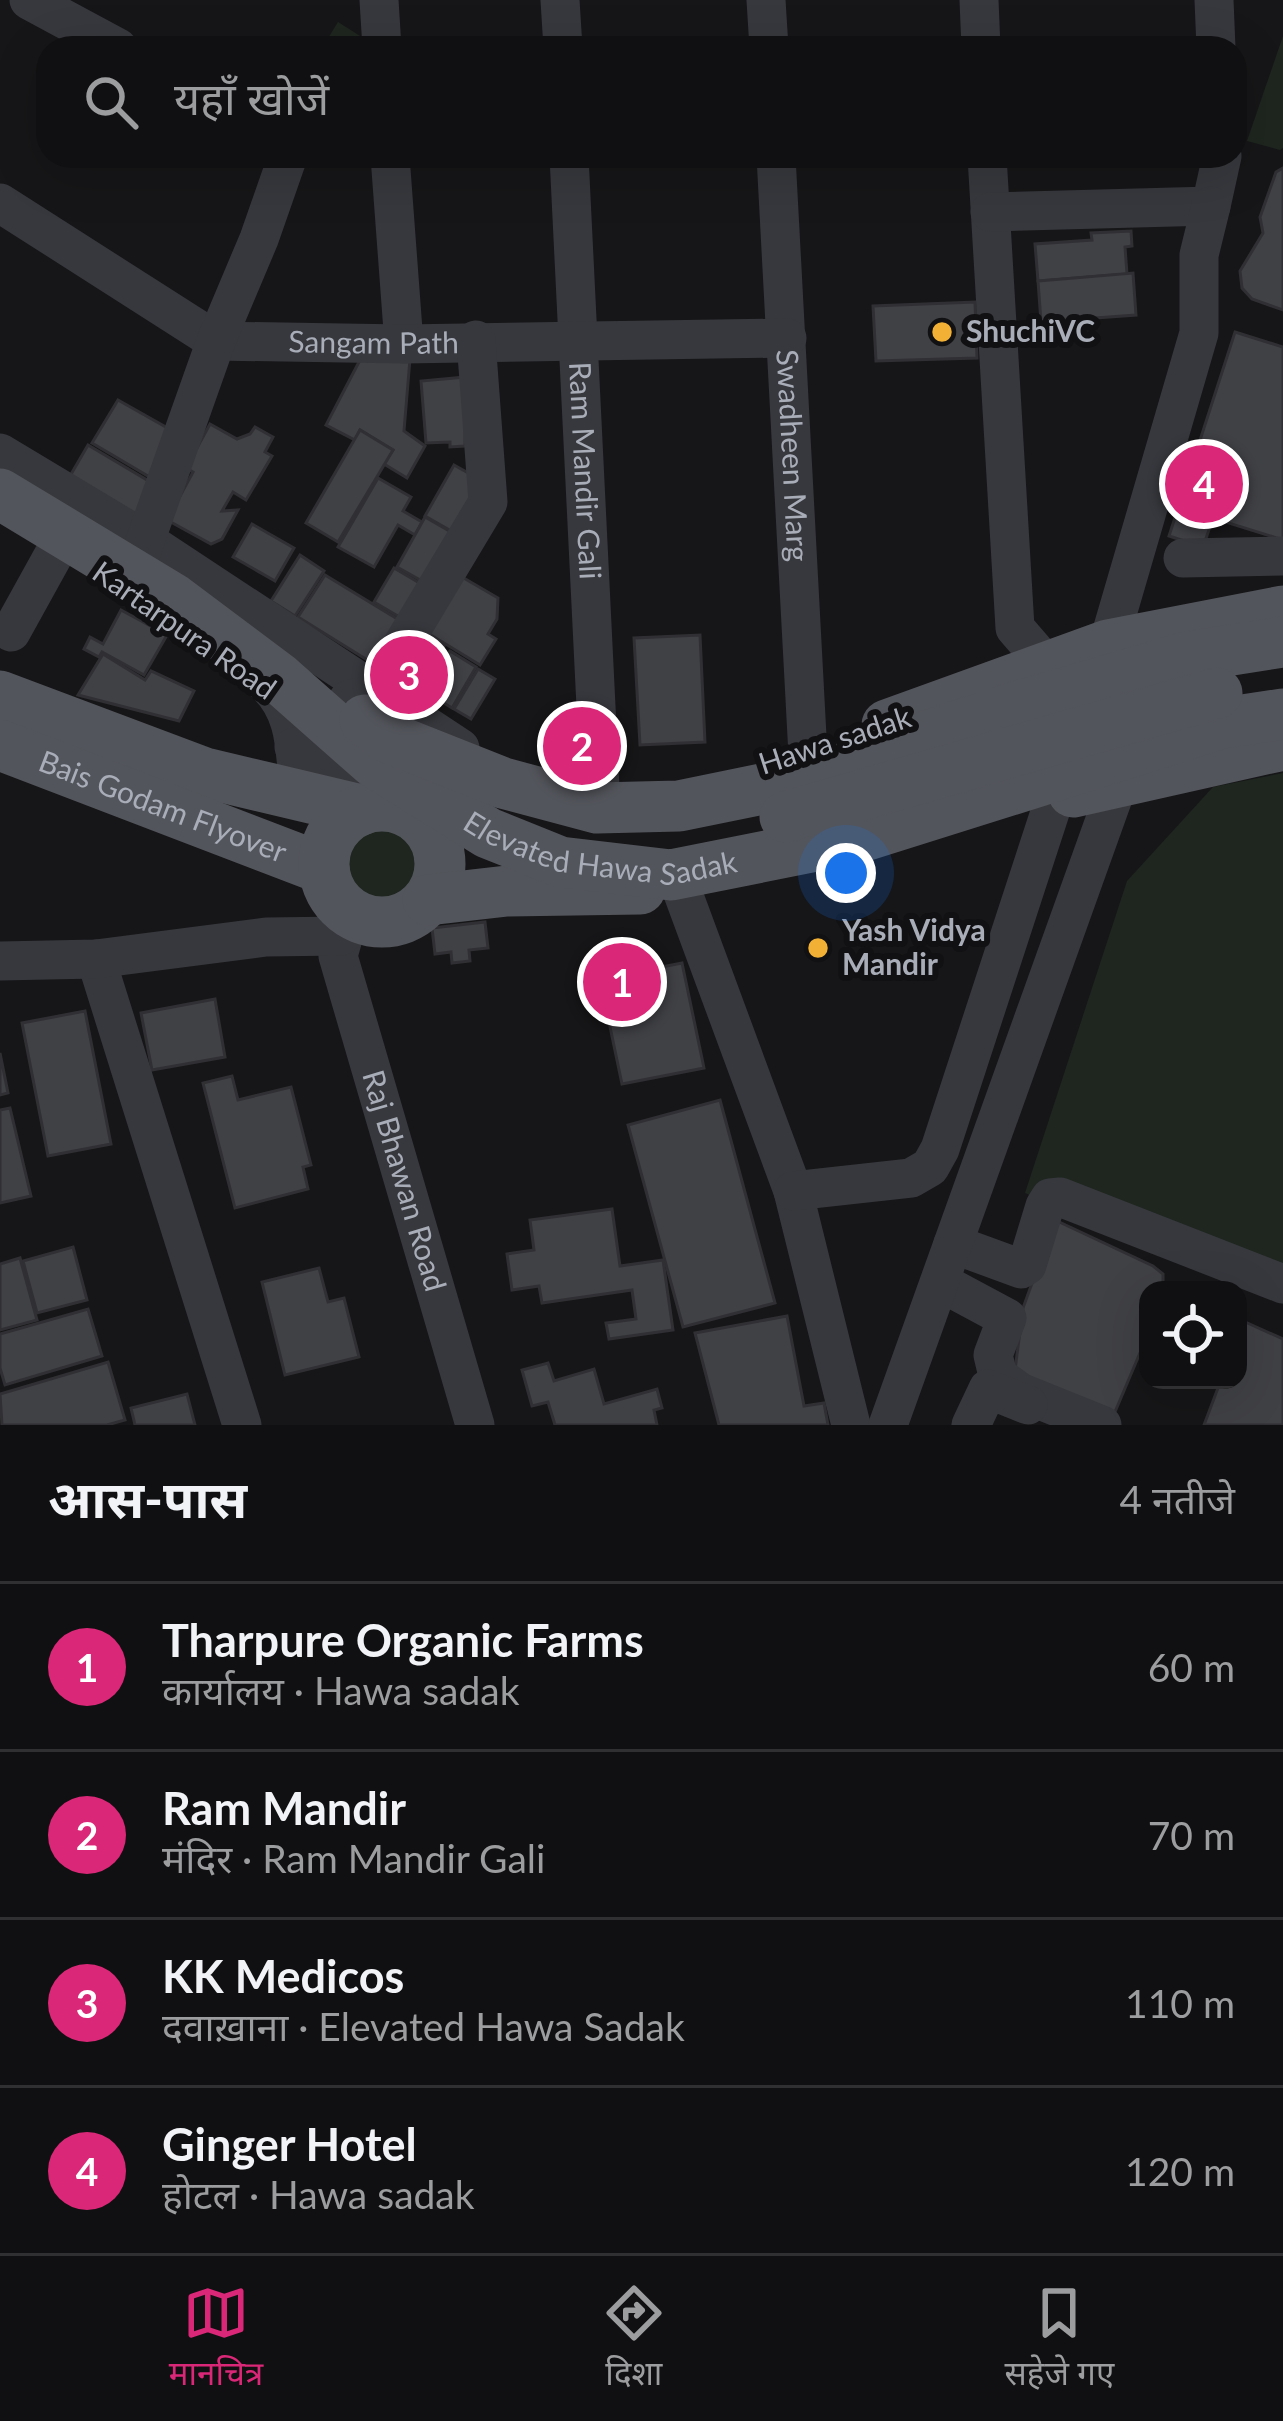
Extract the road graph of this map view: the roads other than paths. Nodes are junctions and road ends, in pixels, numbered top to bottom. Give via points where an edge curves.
1 (29, 0) edge
2 (379, 0) edge
3 (560, 0) edge
4 (766, 0) edge
5 (979, 0) edge
6 (1214, 0) edge
7 (96, 36) edge
8 (381, 36) edge
9 (562, 36) edge
10 (768, 36) edge
11 (980, 36) edge
12 (1216, 36) edge
13 (284, 168) edge
14 (391, 168) edge
15 (569, 168) edge
16 (777, 168) edge
17 (988, 168) edge
18 (1219, 168) edge
19 (0, 202) edge
20 (1210, 206) junction
21 (990, 212) junction
22 (787, 338) junction
23 (216, 340) junction
24 (476, 340) junction
25 (579, 341) junction
26 (404, 344) junction
27 (0, 453) edge
28 (0, 467) edge
29 (0, 494) edge
30 (0, 512) edge
31 (145, 540) junction
32 (58, 547) junction
33 (1283, 556) edge
34 (1183, 558) dead end
35 (128, 587) junction
36 (1283, 611) edge
37 (11, 632) dead end
38 (1283, 642) edge
39 (1108, 645) junction
40 (1047, 664) junction
41 (1283, 682) edge
42 (0, 696) edge
43 (1283, 714) edge
44 (380, 716) junction
45 (912, 716) junction
46 (0, 745) edge
47 (1283, 745) edge
48 (295, 752) junction
49 (808, 755) junction
50 (485, 764) junction
51 (1119, 781) junction
52 (600, 788) junction
53 (199, 794) junction
54 (1054, 797) junction
55 (384, 805) junction
56 (944, 826) junction
57 (323, 868) junction
58 (681, 888) junction
59 (428, 900) junction
60 (345, 924) junction
61 (96, 958) junction
62 (0, 961) edge
63 (794, 1191) junction
64 (953, 1244) junction
65 (940, 1282) junction
66 (1283, 1284) edge
67 (242, 1425) edge
68 (475, 1425) edge
69 (851, 1425) edge
70 (889, 1425) edge
71 (971, 1425) edge
72 (1077, 1425) edge
73 (1102, 1425) edge

1 - 7 street
2 - 8 street
3 - 9 street
4 - 10 street
5 - 11 street
6 - 12 street
13 - 23 street
14 - 26 street
15 - 25 street, Ram Mandir Gali
16 - 22 street, Swadheen Marg
17 - 21 street
18 - 20 street
19 - 23 street
20 - 21 street
20 - 39 street via 1199,255 1199,333
21 - 40 street via 1015,628
22 - 25 street, Sangam Path
22 - 49 street, Swadheen Marg
23 - 26 street, Sangam Path
23 - 31 street
24 - 25 street, Sangam Path
24 - 26 street, Sangam Path
24 - 44 street via 488,502
25 - 52 street, Ram Mandir Gali
27 - 31 street
28 - 44 main road, Elevated Hawa Sadak, bridge
29 - 43 main road, Elevated Hawa Sadak, bridge via 172,598 374,762 488,833 560,862 671,874 817,846 1223,723
30 - 32 street, Kartarpura Road
31 - 35 street
31 - 44 street
32 - 35 street, Kartarpura Road
32 - 37 street
33 - 34 street
35 - 48 street, Kartarpura Road via 266,683
36 - 39 main road, Hawa sadak
38 - 44 main road, Elevated Hawa Sadak, bridge via 1187,657 772,787 679,806 597,808 503,783
39 - 40 main road, Hawa sadak
40 - 45 main road, Hawa sadak
41 - 44 main road, bridge via 1192,698 752,826 675,840 597,838 506,814
42 - 53 main road, Bais Godam Flyover
44 - 48 street
44 - 50 street
45 - 49 main road, Hawa sadak
45 - 56 main road
46 - 53 main road, Bais Godam Flyover
47 - 51 main road
48 - 53 main road, Bais Godam Flyover
48 - 55 main road, Bais Godam Flyover
49 - 52 main road, Hawa sadak via 649,788
50 - 52 main road, Hawa sadak
50 - 55 main road
51 - 54 main road
51 - 64 street
53 - 57 main road, Bais Godam Flyover
54 - 56 main road
54 - 63 street via 930,1167 911,1178
55 - 57 main road via 333,833
55 - 59 main road via 415,817 437,847
56 - 58 main road
57 - 60 main road
58 - 59 main road via 507,890
58 - 63 street
59 - 60 main road via 400,919
60 - 61 street
60 - 68 street, Raj Bhawan Road via 338,956
61 - 62 street
61 - 67 street
63 - 69 street
64 - 65 street
64 - 66 street via 1021,1269 1045,1206 1060,1197
65 - 70 street
65 - 73 street via 1007,1318 993,1355 998,1376 1020,1393
71 - 72 street via 988,1389

